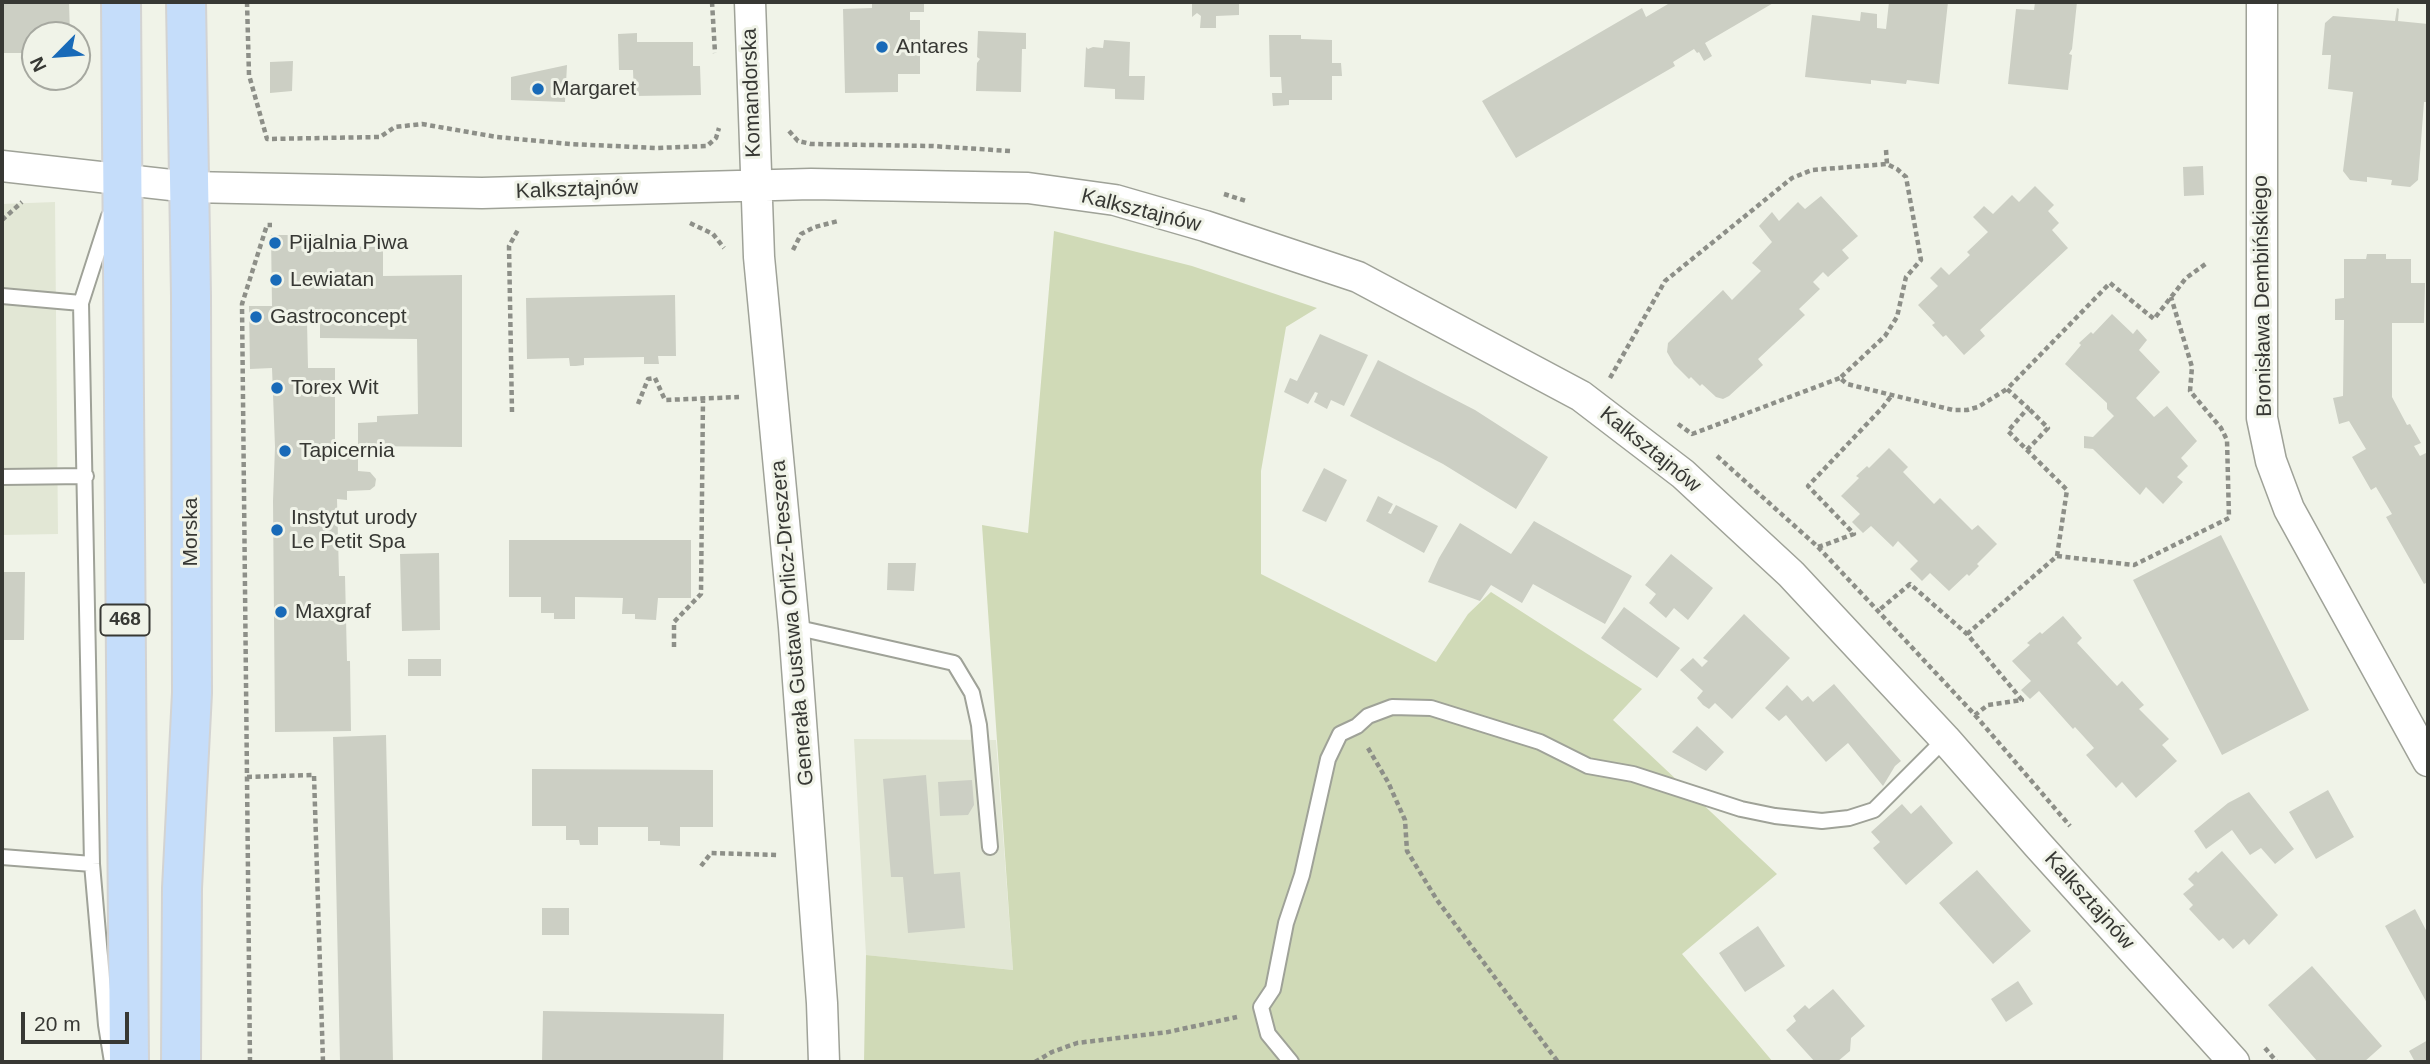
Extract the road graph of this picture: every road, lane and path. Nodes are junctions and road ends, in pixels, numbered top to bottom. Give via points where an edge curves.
1 (121, 2) edge
2 (186, 2) edge
3 (247, 2) edge
4 (750, 2) edge
5 (2262, 2) edge
6 (720, 126) dead end
7 (1886, 150) dead end
8 (1887, 164) junction
9 (2, 166) edge
10 (122, 178) junction
11 (755, 185) junction
12 (189, 187) junction
13 (28, 198) dead end
14 (2, 220) edge
15 (847, 221) dead end
16 (689, 222) dead end
17 (267, 225) dead end
18 (519, 228) dead end
19 (726, 253) dead end
20 (792, 254) dead end
21 (2207, 263) dead end
22 (2, 296) edge
23 (2171, 297) junction
24 (81, 303) junction
25 (1610, 378) junction
26 (1840, 378) junction
27 (1620, 385) dead end
28 (2007, 388) junction
29 (1892, 395) junction
30 (740, 397) dead end
31 (703, 398) junction
32 (638, 404) dead end
33 (2028, 408) junction
34 (1598, 409) junction
35 (512, 412) dead end
36 (1671, 420) dead end
37 (1692, 434) junction
38 (1701, 442) dead end
39 (1711, 450) dead end
40 (2027, 450) junction
41 (86, 476) junction
42 (2, 477) edge
43 (1818, 547) junction
44 (2057, 556) junction
45 (1878, 611) junction
46 (794, 627) junction
47 (1967, 634) junction
48 (674, 647) dead end
49 (1357, 726) junction
50 (1945, 739) junction
51 (2428, 761) edge
52 (247, 777) junction
53 (990, 847) dead end
54 (789, 856) dead end
55 (2, 857) edge
56 (92, 864) junction
57 (701, 866) dead end
58 (1261, 1007) junction
59 (112, 1062) edge
60 (129, 1062) edge
61 (181, 1062) edge
62 (250, 1062) edge
63 (323, 1062) edge
64 (824, 1062) edge
65 (1035, 1062) edge
66 (1291, 1062) edge
67 (1558, 1062) edge
68 (2234, 1062) edge

1 - 10 main road, 468
2 - 12 main road, Morska
3 - 6 path via 249,75 267,139 380,137 395,127 422,124 497,137 657,148 707,146
4 - 11 street, Komandorska
5 - 51 street, Bronisława Dembińskiego via 2262,418 2271,461 2289,509
7 - 8 path
8 - 25 path via 1812,170 1792,178 1665,281
8 - 26 path via 1906,177 1921,260 1906,278 1897,317 1885,336
9 - 10 street, Kalksztajnów
10 - 12 street, Kalksztajnów
10 - 24 lane
10 - 60 main road, 468
11 - 12 street, Kalksztajnów via 482,193
11 - 34 street, Kalksztajnów via 1028,188 1115,200 1358,277
11 - 46 street, Generała Gustawa Orlicz-Dreszera
12 - 61 main road, Morska via 192,693 182,888
13 - 14 path
15 - 20 path via 802,234
16 - 19 path via 713,234
17 - 52 path via 242,304
18 - 35 path via 509,246
21 - 23 path via 2186,278
22 - 24 lane
23 - 28 path via 2154,319 2110,283
23 - 44 path via 2192,367 2190,391 2227,440 2229,518 2134,565
24 - 41 lane
25 - 27 path
25 - 34 path
26 - 29 path via 1847,384
26 - 37 path
28 - 29 path via 1967,410
28 - 33 path
29 - 43 path via 1808,486 1854,534
30 - 31 path
31 - 32 path via 665,400 655,378 648,379
31 - 48 path via 701,594 674,622
33 - 40 path via 2008,431
33 - 40 path via 2048,428
34 - 50 street, Kalksztajnów via 1683,474 1791,574
36 - 37 path
37 - 38 path
39 - 43 path
40 - 44 path via 2067,490
41 - 42 lane
41 - 56 lane
43 - 45 path
44 - 47 path
45 - 47 path via 1910,584
45 - 47 path via 1975,715 1988,705 2022,700
46 - 53 lane via 954,663 972,693 979,725
46 - 64 street, Generała Gustawa Orlicz-Dreszera
49 - 50 lane via 1367,716 1392,707 1431,708 1540,742 1588,766 1633,774 1741,809 1822,821 1874,810
49 - 58 lane via 1340,734 1328,759 1273,989
49 - 67 path via 1405,820 1407,851 1437,900
50 - 68 street, Kalksztajnów
52 - 62 path
52 - 63 path via 314,775
54 - 57 path via 711,853
55 - 56 lane
56 - 59 lane
58 - 65 path via 1250,1014 1168,1032 1077,1043
58 - 66 lane via 1268,1034

